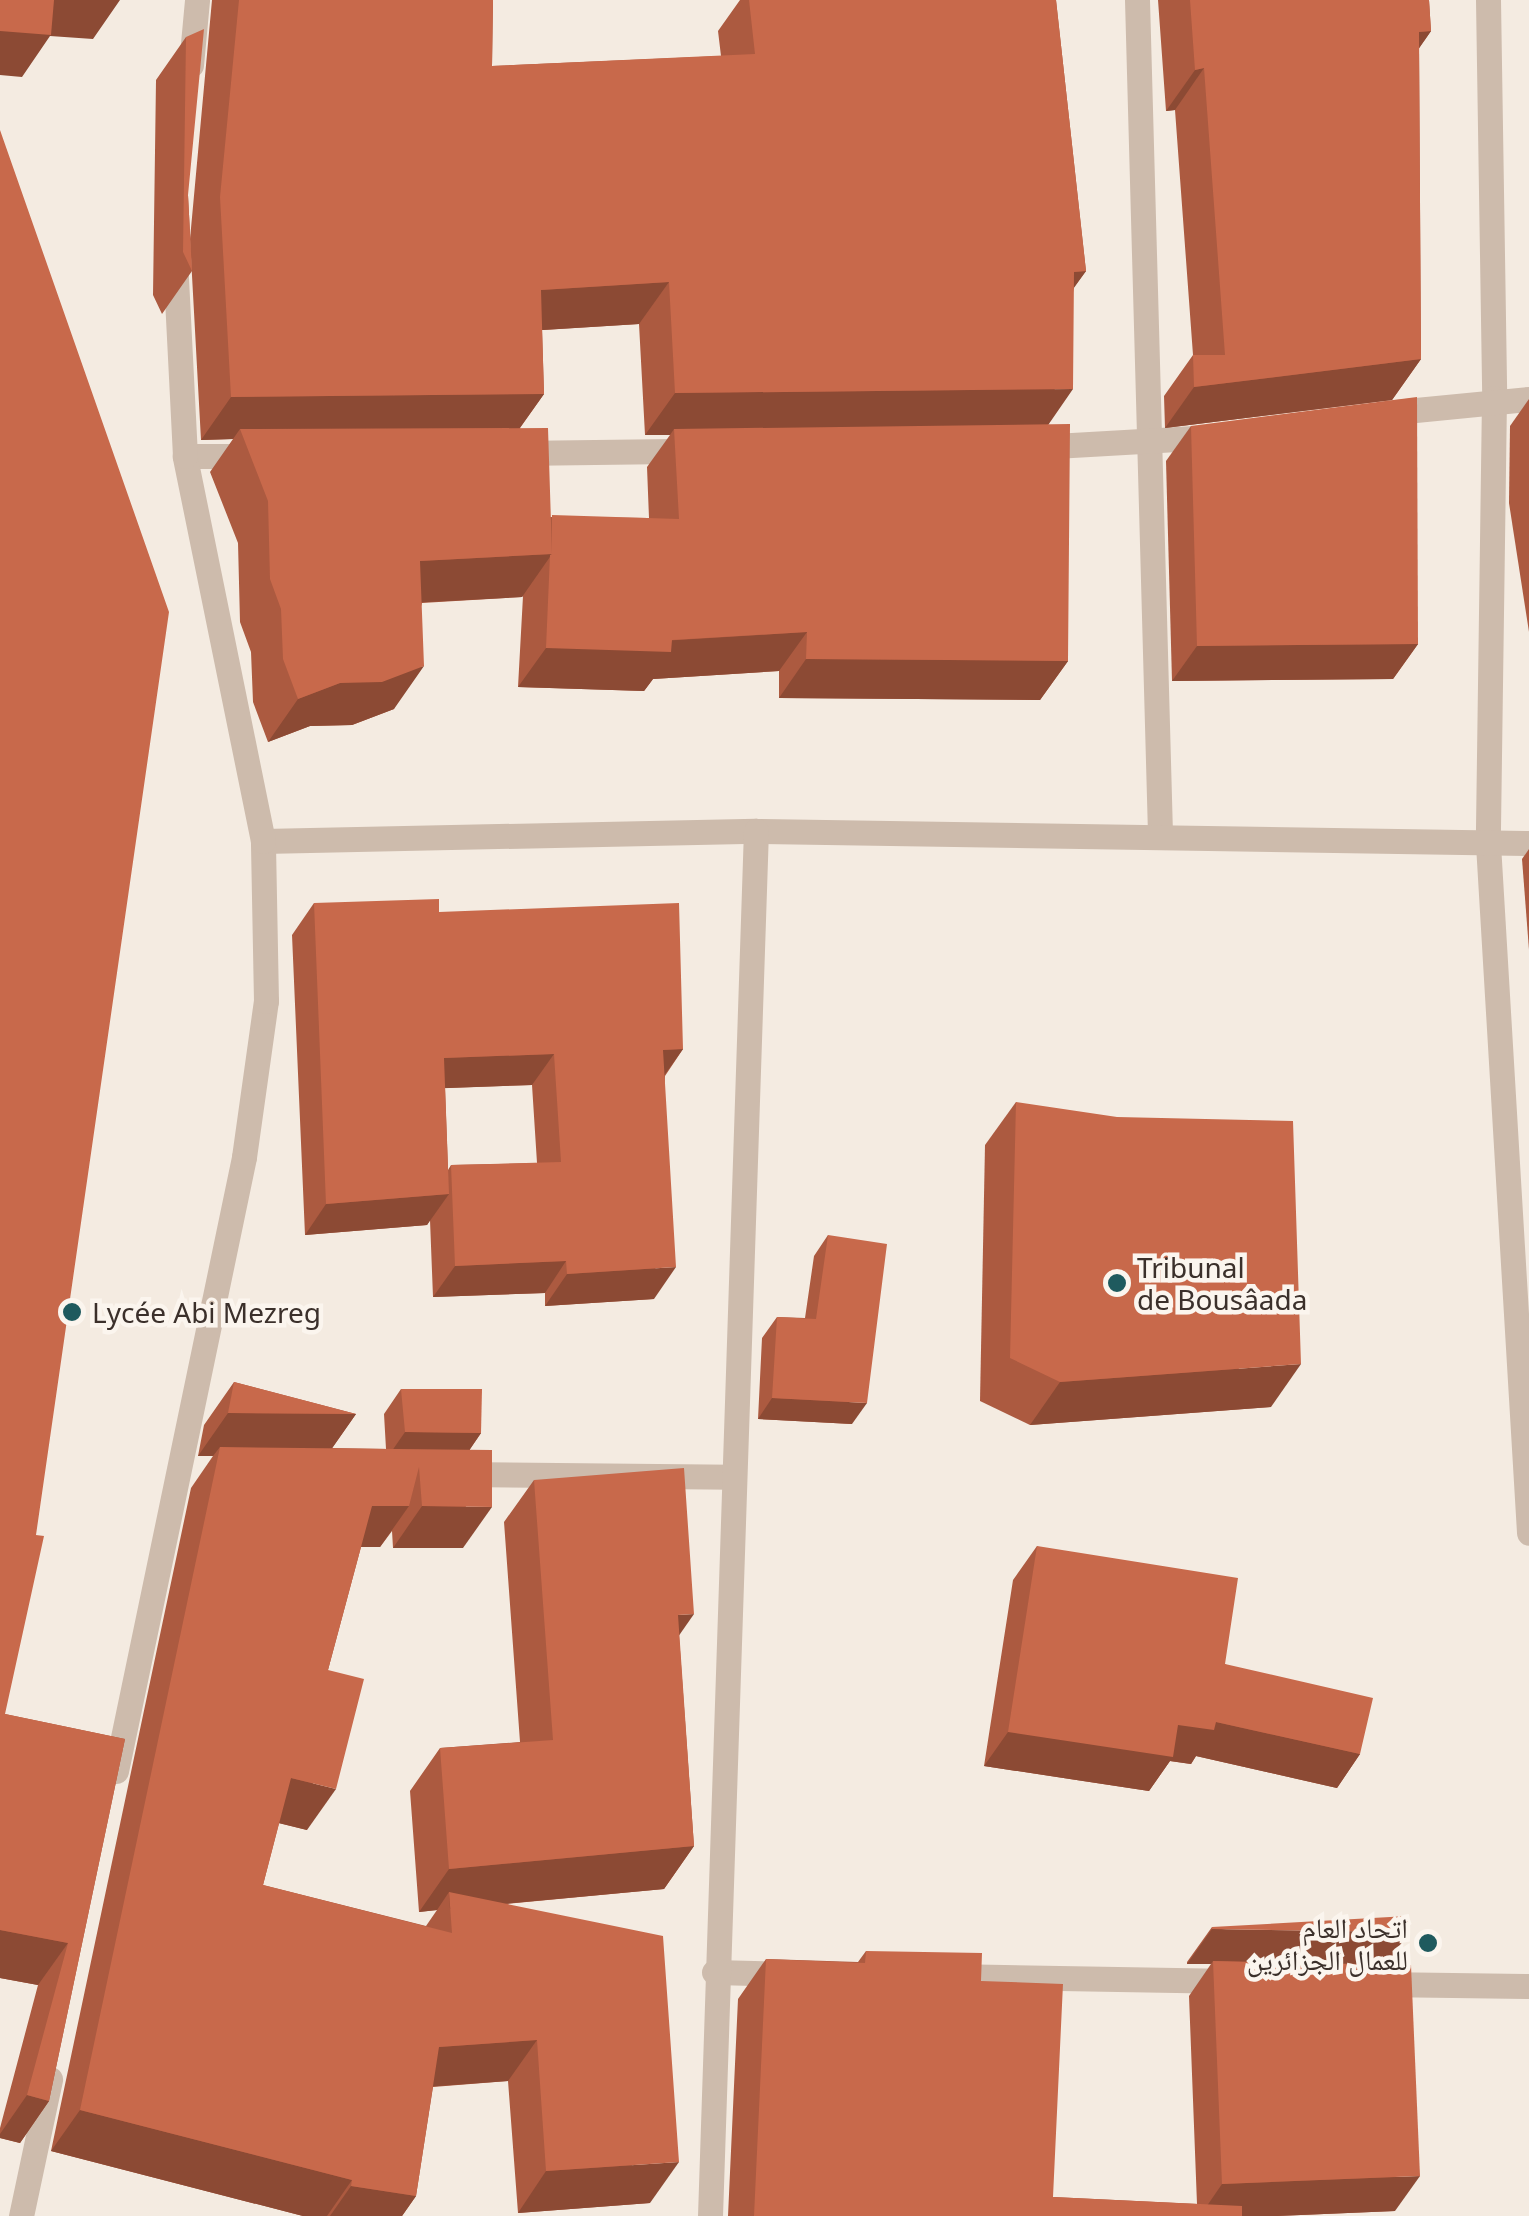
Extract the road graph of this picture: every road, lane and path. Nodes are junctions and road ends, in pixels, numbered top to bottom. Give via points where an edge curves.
1 (197, 0) edge
2 (1137, 0) edge
3 (1488, 0) edge
4 (188, 92) edge
5 (174, 239) dead end
6 (1494, 398) junction
7 (1529, 398) edge
8 (1362, 417) edge
9 (1248, 432) edge
10 (1153, 446) junction
11 (1014, 447) edge
12 (718, 450) edge
13 (481, 453) edge
14 (284, 455) edge
15 (185, 456) junction
16 (756, 831) junction
17 (1160, 836) junction
18 (263, 841) junction
19 (1529, 843) edge
20 (1488, 844) junction
21 (1526, 1374) edge
22 (436, 1474) edge
23 (732, 1477) junction
24 (1529, 1533) edge
25 (110, 1796) edge
26 (714, 1972) junction
27 (814, 1974) edge
28 (913, 1976) edge
29 (1271, 1982) edge
30 (1350, 1983) edge
31 (1529, 1986) edge
32 (58, 2044) edge
33 (21, 2216) edge
34 (710, 2216) edge

1 - 4 street
2 - 10 street
3 - 6 street
5 - 15 street
6 - 7 street
6 - 8 street
6 - 20 street
9 - 10 street
10 - 11 street
10 - 17 street
12 - 13 street
14 - 15 street
15 - 18 street
16 - 17 street
16 - 18 street
16 - 23 street
17 - 20 street
18 - 25 street via 266,1002 244,1157 190,1472
19 - 20 street
20 - 21 street
21 - 24 street
22 - 23 street
23 - 26 street
26 - 27 street
26 - 34 street
28 - 29 street
30 - 31 street
32 - 33 street

